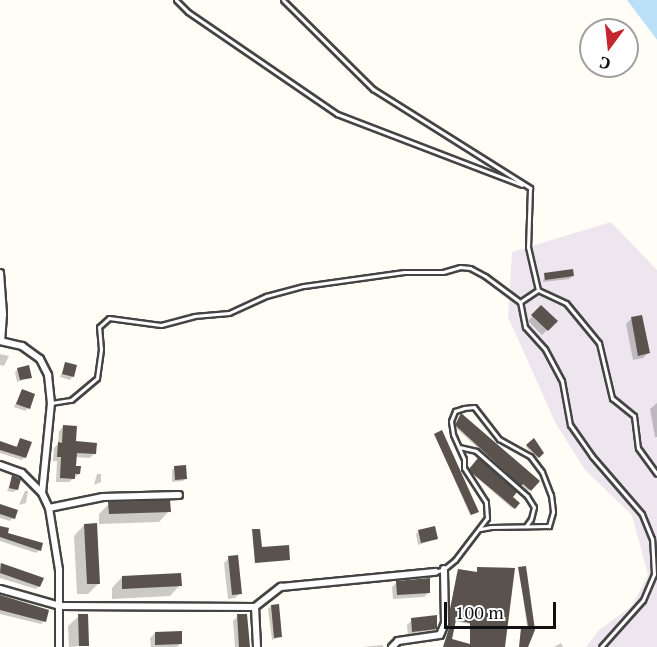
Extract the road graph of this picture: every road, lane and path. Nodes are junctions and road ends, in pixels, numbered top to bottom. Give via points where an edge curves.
1 (176, 0) edge
2 (283, 0) edge
3 (530, 188) junction
4 (0, 273) edge
5 (538, 290) junction
6 (520, 302) junction
7 (1, 341) edge
8 (51, 403) junction
9 (459, 447) junction
10 (0, 465) edge
11 (657, 474) edge
12 (42, 493) junction
13 (179, 495) dead end
14 (49, 508) junction
15 (526, 526) junction
16 (480, 529) junction
17 (444, 569) junction
18 (435, 572) joint
19 (0, 589) edge
20 (60, 606) junction
21 (255, 607) junction
22 (59, 647) edge
23 (257, 647) edge
24 (392, 647) edge
25 (601, 647) edge

1 - 3 lane via 337,114
2 - 3 lane via 373,89
3 - 5 lane via 528,247
4 - 7 street
5 - 6 lane
5 - 11 lane via 566,303 599,343 612,398 634,416 638,448
6 - 8 lane via 485,276 460,267 304,286 266,296 229,313 194,316 161,325 109,318 99,327 97,378 71,400
6 - 25 lane via 525,327 544,349 562,381 570,425 642,514 652,539 654,574 643,600
7 - 8 street via 22,346 40,359 48,375
8 - 12 street
9 - 15 lane via 476,451 528,496 534,507
9 - 15 lane via 451,421 455,411 474,408 499,439 530,456 542,472 553,512 549,526
9 - 16 lane via 464,468 486,502 487,518
10 - 12 street via 22,473
12 - 14 street
13 - 14 street via 103,497
14 - 20 street via 59,570
15 - 16 lane
16 - 17 lane
17 - 18 lane
17 - 24 street via 445,623 440,635 398,641
18 - 21 street via 281,587
19 - 20 street
20 - 21 street
20 - 22 street
21 - 23 street

